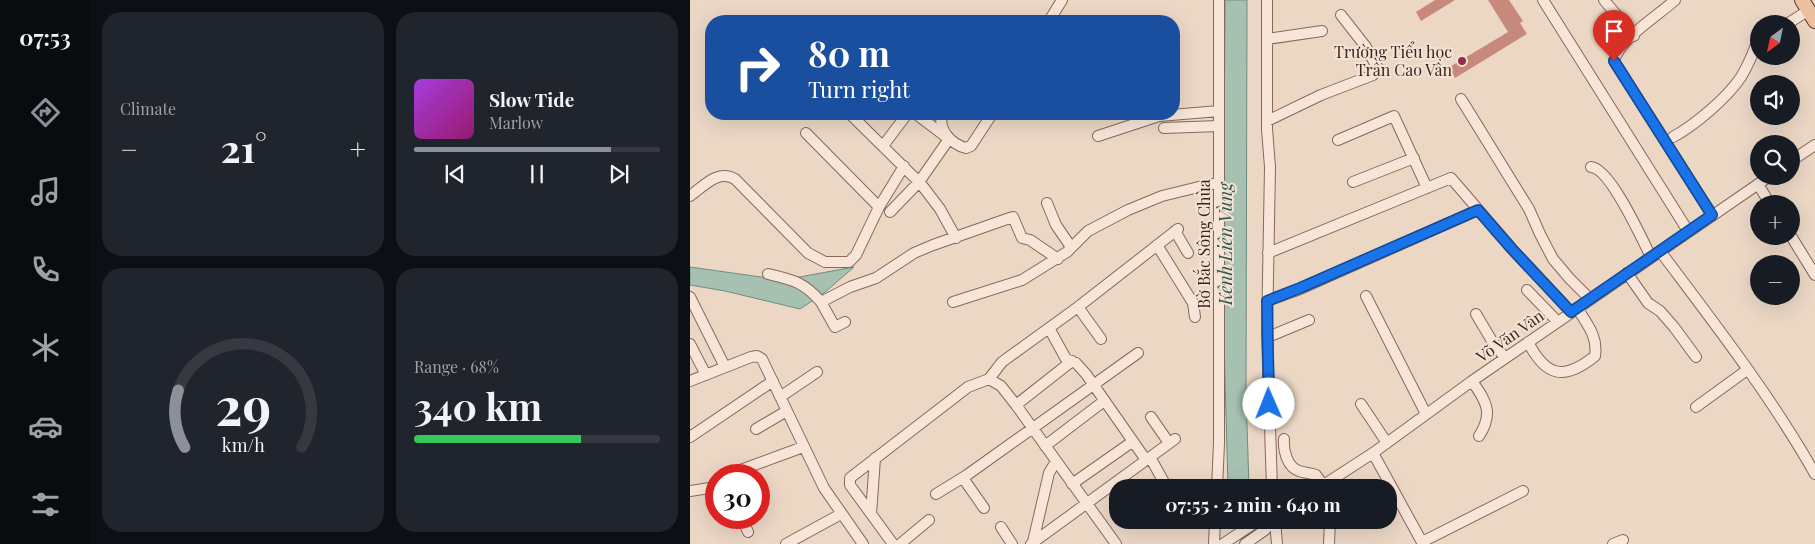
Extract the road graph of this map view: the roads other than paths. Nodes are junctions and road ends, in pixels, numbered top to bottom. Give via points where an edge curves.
1 (1062, 0) edge
2 (1219, 0) edge
3 (1268, 0) edge
4 (1543, 0) edge
5 (1604, 0) edge
6 (1673, 1) edge
7 (1053, 15) edge
8 (1341, 15) dead end
9 (1322, 31) dead end
10 (1634, 36) junction
11 (1267, 39) junction
12 (1750, 58) edge
13 (1461, 99) dead end
14 (1219, 111) junction
15 (1180, 114) edge
16 (856, 120) edge
17 (902, 120) edge
18 (924, 120) edge
19 (941, 120) edge
20 (988, 120) edge
21 (1147, 120) edge
22 (1267, 121) junction
23 (1219, 126) junction
24 (1164, 128) dead end
25 (806, 133) dead end
26 (1098, 136) dead end
27 (1673, 137) dead end
28 (948, 138) junction
29 (1338, 140) dead end
30 (1815, 145) edge
31 (883, 146) junction
32 (1800, 155) edge
33 (1414, 158) junction
34 (904, 166) junction
35 (1591, 167) dead end
36 (918, 182) junction
37 (1219, 182) junction
38 (1353, 182) dead end
39 (1757, 185) edge
40 (1427, 188) junction
41 (690, 196) edge
42 (1047, 203) dead end
43 (879, 208) junction
44 (1478, 210) junction
45 (890, 212) dead end
46 (1712, 215) junction
47 (1688, 231) junction
48 (956, 238) junction
49 (1157, 245) junction
50 (1796, 245) edge
51 (1071, 247) junction
52 (1268, 253) junction
53 (1188, 254) dead end
54 (1656, 254) junction
55 (1058, 259) junction
56 (768, 274) dead end
57 (1627, 274) junction
58 (1815, 276) edge
59 (1527, 290) dead end
60 (1366, 296) dead end
61 (690, 297) edge
62 (1590, 299) junction
63 (1267, 301) junction
64 (821, 302) junction
65 (953, 302) dead end
66 (1078, 307) junction
67 (1574, 310) junction
68 (1476, 314) dead end
69 (1195, 317) dead end
70 (1309, 320) dead end
71 (1557, 321) junction
72 (845, 322) dead end
73 (1049, 328) junction
74 (1268, 337) junction
75 (1101, 339) dead end
76 (1528, 342) junction
77 (690, 344) edge
78 (1138, 353) dead end
79 (1696, 357) dead end
80 (1505, 358) junction
81 (1072, 361) junction
82 (725, 367) junction
83 (1747, 370) junction
84 (817, 372) dead end
85 (706, 375) junction
86 (989, 379) junction
87 (690, 381) edge
88 (774, 381) junction
89 (1472, 381) junction
90 (1094, 386) junction
91 (780, 397) junction
92 (1104, 401) junction
93 (1361, 404) dead end
94 (1016, 405) junction
95 (1696, 407) dead end
96 (785, 412) junction
97 (1426, 414) junction
98 (1151, 417) dead end
99 (756, 429) dead end
100 (1033, 429) junction
101 (1478, 436) dead end
102 (690, 437) edge
103 (1284, 439) dead end
104 (1132, 442) junction
105 (1387, 443) junction
106 (1045, 446) junction
107 (804, 447) junction
108 (1373, 453) junction
109 (874, 458) junction
110 (1148, 459) junction
111 (1056, 461) junction
112 (762, 464) edge
113 (1815, 474) edge
114 (963, 478) junction
115 (1161, 479) edge
116 (1217, 479) edge
117 (1272, 479) edge
118 (1318, 479) edge
119 (1332, 479) edge
120 (1385, 479) edge
121 (1072, 484) junction
122 (705, 489) edge
123 (1523, 491) dead end
124 (690, 492) edge
125 (936, 494) dead end
126 (1397, 500) edge
127 (1086, 503) junction
128 (984, 508) dead end
129 (842, 514) junction
130 (871, 514) junction
131 (930, 520) dead end
132 (1001, 527) dead end
133 (747, 529) edge
134 (1215, 529) edge
135 (1246, 529) edge
136 (1266, 529) edge
137 (1274, 529) edge
138 (1330, 529) edge
139 (748, 532) dead end
140 (858, 543) edge
141 (1032, 543) edge
142 (1422, 543) edge
143 (786, 544) edge
144 (893, 544) edge
145 (900, 544) edge
146 (1012, 544) edge
147 (1116, 544) edge
148 (1214, 544) edge
149 (1223, 544) edge
150 (1245, 544) edge
151 (1277, 544) edge
152 (1329, 544) edge

1 - 7 street
2 - 14 street, Bờ Bắc Sông Chùa
3 - 11 street
4 - 47 street
5 - 10 street
6 - 10 street
8 - 22 street via 1377,67 1373,75
9 - 11 street
10 - 46 street via 1616,53 1614,61
11 - 22 street
12 - 27 street via 1741,78 1708,111
13 - 62 street via 1529,209 1554,259
14 - 15 street
14 - 23 street, Bờ Bắc Sông Chùa
16 - 31 street
17 - 31 street
18 - 28 street
19 - 28 street
20 - 28 street via 971,146 966,148
21 - 26 street
22 - 52 street via 1270,167
23 - 24 street
23 - 37 street, Bờ Bắc Sông Chùa
25 - 43 street
28 - 36 street
29 - 33 street via 1394,116
30 - 32 street
31 - 34 street
33 - 38 street
33 - 40 street
34 - 36 street
34 - 43 street
35 - 54 street via 1604,174
36 - 45 street
36 - 48 street via 940,209
37 - 51 street via 1162,196 1128,210 1088,231
37 - 116 street, Bờ Bắc Sông Chùa
39 - 46 street, Võ Văn Vân
40 - 44 street via 1451,178
40 - 52 street
41 - 43 street via 717,176 729,175 802,249 817,259 829,262 851,261
42 - 51 street via 1056,225
44 - 63 street
44 - 67 street
46 - 47 street, Võ Văn Vân
47 - 54 street, Võ Văn Vân
48 - 55 street via 1014,217 1022,238
48 - 64 street via 914,253 876,278
49 - 53 street via 1176,230
49 - 66 street
49 - 69 street via 1193,303
50 - 58 street
51 - 55 street
52 - 63 street
54 - 57 street, Võ Văn Vân
54 - 83 street
55 - 65 street via 1022,280
56 - 64 street via 797,281 809,288
57 - 62 street, Võ Văn Vân
57 - 79 street
59 - 71 street
60 - 97 street
61 - 82 street
62 - 67 street, Võ Văn Vân
63 - 74 street
64 - 72 street via 835,327
66 - 73 street
66 - 75 street
67 - 71 street, Võ Văn Vân
67 - 76 street via 1592,331 1597,345 1595,356 1584,365 1564,373 1546,368 1536,358
68 - 80 street
70 - 74 street
71 - 76 street, Võ Văn Vân
73 - 81 street via 1066,359
73 - 86 street via 1002,362
74 - 117 street
76 - 80 street, Võ Văn Vân
77 - 85 street
78 - 90 street
80 - 89 street, Võ Văn Vân
81 - 90 street
81 - 94 street
82 - 85 street
82 - 88 street via 757,356
83 - 95 street
83 - 113 street
84 - 91 street
85 - 87 street
86 - 94 street via 1000,386
86 - 109 street via 968,386
88 - 91 street
88 - 102 street
89 - 97 street, Võ Văn Vân
89 - 101 street via 1487,406 1485,425
90 - 92 street
90 - 100 street
91 - 96 street
92 - 104 street
92 - 106 street
93 - 105 street
94 - 100 street
96 - 99 street
96 - 107 street
97 - 105 street, Võ Văn Vân
98 - 110 street via 1172,441
100 - 106 street
100 - 114 street
103 - 118 street via 1289,463 1298,471 1316,474
104 - 110 street
104 - 121 street
105 - 108 street, Võ Văn Vân
106 - 111 street
107 - 112 street
107 - 129 street via 824,488
108 - 119 street, Võ Văn Vân
108 - 120 street
109 - 130 street
109 - 130 street via 850,478 850,485
110 - 115 street
110 - 127 street
111 - 121 street
111 - 141 street via 1049,472
114 - 125 street
114 - 128 street
121 - 127 street
122 - 124 street
123 - 142 street
126 - 142 street
127 - 141 street
127 - 147 street
129 - 140 street
129 - 143 street
130 - 144 street
131 - 145 street
132 - 146 street
133 - 139 street
134 - 148 street
135 - 149 street
136 - 150 street
137 - 151 street
138 - 152 street

